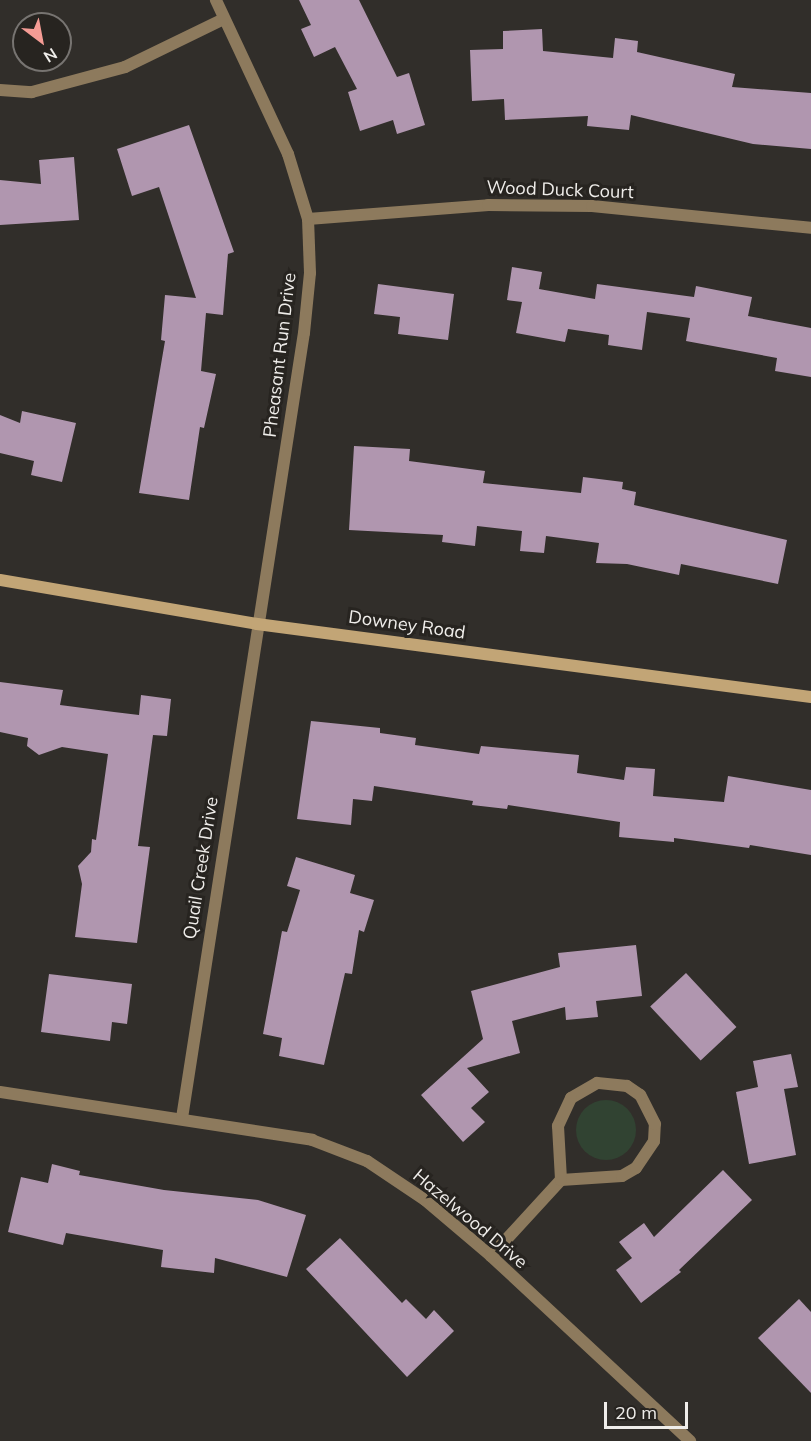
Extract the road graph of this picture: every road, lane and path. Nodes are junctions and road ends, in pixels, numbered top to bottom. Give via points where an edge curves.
1 (216, 0) edge
2 (224, 19) junction
3 (0, 90) edge
4 (308, 219) junction
5 (811, 228) edge
6 (0, 580) edge
7 (257, 624) junction
8 (811, 697) edge
9 (0, 1092) edge
10 (182, 1118) junction
11 (561, 1180) junction
12 (491, 1257) junction
13 (690, 1441) edge

1 - 2 street, Pheasant Run Drive
2 - 3 street via 126,67 32,92
2 - 4 street, Pheasant Run Drive via 288,154
4 - 5 street, Wood Duck Court via 488,205 592,206
4 - 7 street, Pheasant Run Drive via 310,273 304,333
6 - 7 main road, Downey Road
7 - 8 main road, Downey Road
7 - 10 street, Quail Creek Drive
9 - 10 street, Hazelwood Drive
10 - 12 street, Hazelwood Drive via 312,1140 367,1161 425,1200
11 - 11 street via 622,1176 636,1168 654,1141 655,1124 640,1095 627,1086 597,1083 571,1098 558,1126
11 - 12 street
12 - 13 street, Hazelwood Drive

